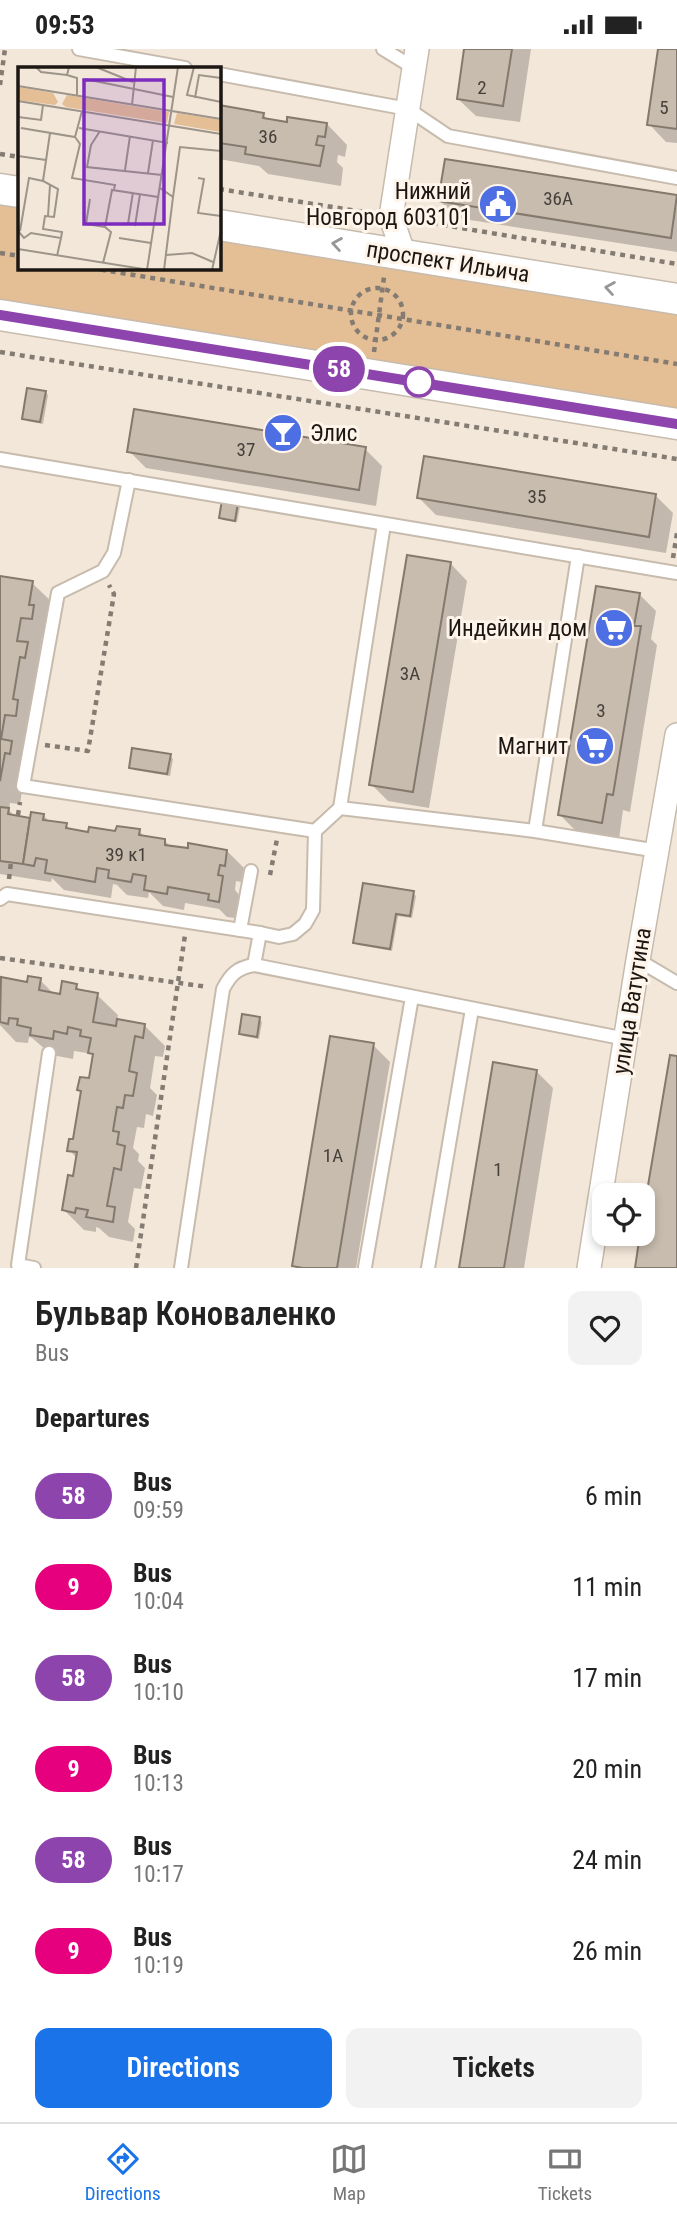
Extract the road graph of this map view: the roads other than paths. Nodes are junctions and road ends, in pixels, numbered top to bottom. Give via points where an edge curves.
1 (79, 49) edge
2 (383, 49) edge
3 (416, 58) edge
4 (179, 67) edge
5 (220, 74) edge
6 (408, 109) junction
7 (677, 178) edge
8 (0, 189) edge
9 (18, 192) edge
10 (220, 225) edge
11 (394, 265) junction
12 (677, 299) edge
13 (0, 315) edge
14 (677, 424) edge
15 (0, 459) edge
16 (129, 480) junction
17 (384, 524) junction
18 (578, 556) junction
19 (677, 573) edge
20 (677, 735) edge
21 (340, 808) junction
22 (315, 831) junction
23 (535, 831) junction
24 (658, 851) junction
25 (251, 871) dead end
26 (0, 899) edge
27 (240, 930) junction
28 (260, 933) junction
29 (638, 960) junction
30 (254, 965) junction
31 (677, 982) edge
32 (412, 997) junction
33 (471, 1009) junction
34 (626, 1039) junction
35 (48, 1053) dead end
36 (365, 1267) edge
37 (34, 1268) edge
38 (181, 1268) edge
39 (428, 1268) edge
40 (589, 1268) edge

1 - 4 lane
2 - 3 lane
3 - 6 street
5 - 6 lane
6 - 7 lane via 448,136
6 - 11 street via 391,217
8 - 9 street
11 -> 10 street, проспект Ильича
12 -> 11 street, проспект Ильича
13 - 14 street
15 - 16 lane
16 - 17 lane
16 - 22 lane via 114,554 103,571 58,593 23,786
17 - 18 lane
17 - 21 lane
18 - 19 lane
18 - 23 lane
20 - 24 street, улица Ватутина
21 - 22 lane
21 - 23 lane
22 - 28 lane via 313,910 293,934
23 - 24 lane
24 - 29 street, улица Ватутина
25 - 27 lane
26 - 27 lane via 7,894
27 - 28 lane
28 - 30 lane
29 - 31 lane
29 - 34 street, улица Ватутина
30 - 32 lane
30 - 38 lane via 241,967 223,989
32 - 33 lane
32 - 36 lane
33 - 34 lane
33 - 39 lane
34 - 40 street, улица Ватутина
35 - 37 lane via 18,1265

